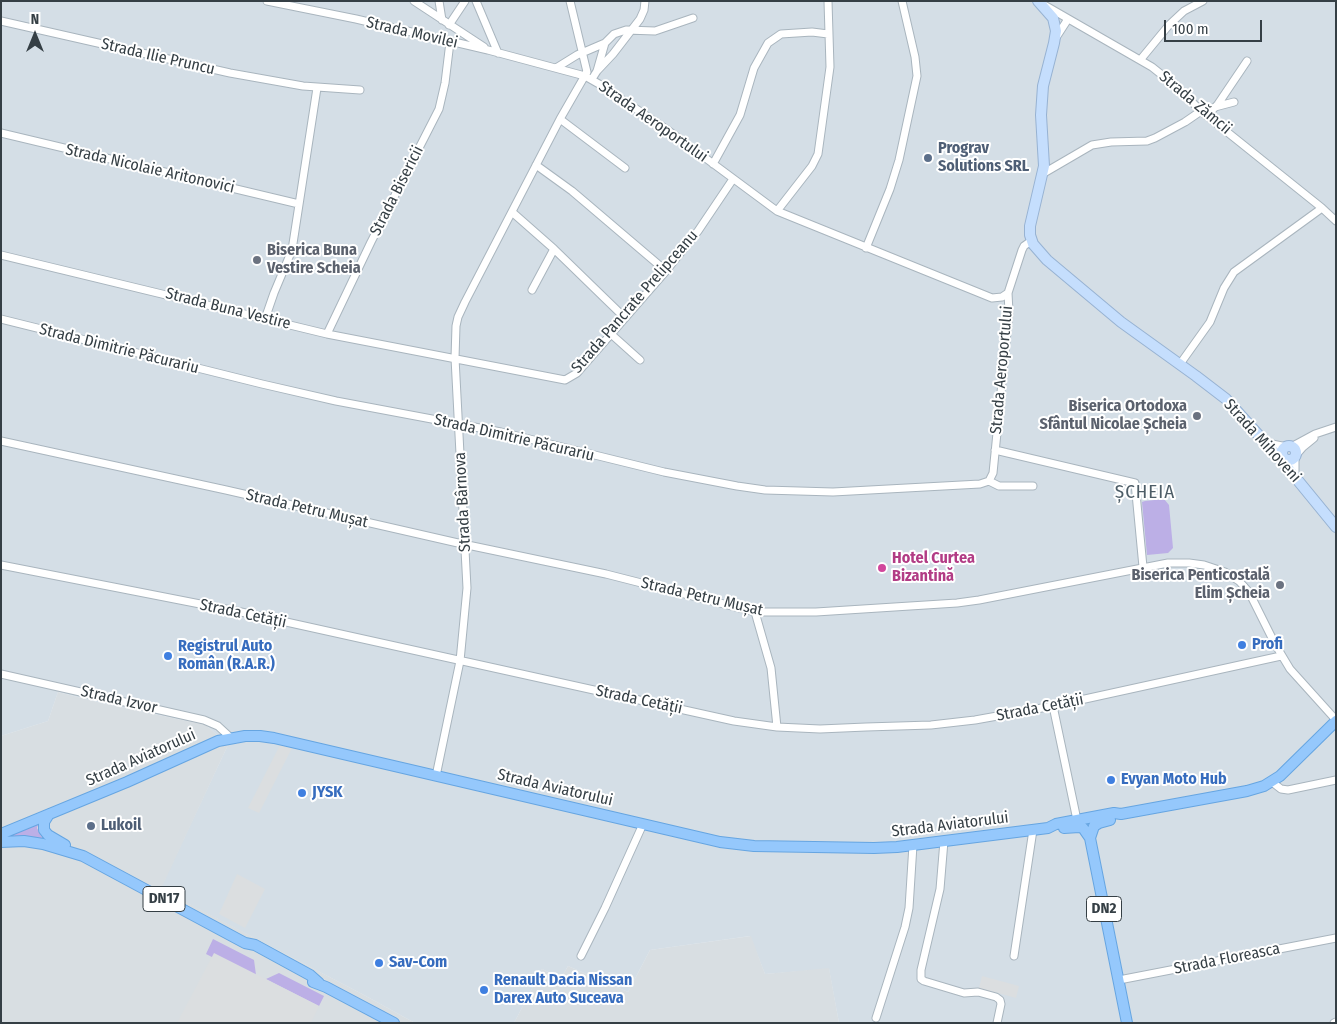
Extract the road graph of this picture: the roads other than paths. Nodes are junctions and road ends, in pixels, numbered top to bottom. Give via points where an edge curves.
1 (266, 1) edge
2 (414, 1) edge
3 (439, 1) edge
4 (465, 1) edge
5 (476, 1) edge
6 (570, 1) edge
7 (645, 1) edge
8 (828, 1) edge
9 (902, 1) edge
10 (1203, 1) edge
11 (1040, 2) edge
12 (693, 18) dead end
13 (1068, 19) junction
14 (442, 20) junction
15 (1, 21) edge
16 (449, 25) junction
17 (632, 30) junction
18 (828, 34) junction
19 (1055, 38) junction
20 (450, 42) junction
21 (606, 43) junction
22 (488, 50) junction
23 (582, 52) junction
24 (498, 53) junction
25 (1141, 59) junction
26 (1247, 61) dead end
27 (556, 68) junction
28 (597, 71) junction
29 (588, 78) junction
30 (317, 88) junction
31 (360, 90) dead end
32 (1234, 102) dead end
33 (1215, 107) junction
34 (1204, 113) junction
35 (560, 119) junction
36 (1, 133) edge
37 (713, 164) junction
38 (536, 165) junction
39 (625, 168) dead end
40 (1044, 173) junction
41 (733, 179) junction
42 (299, 204) junction
43 (1322, 208) junction
44 (777, 211) junction
45 (512, 212) junction
46 (1336, 221) edge
47 (1031, 240) junction
48 (866, 248) junction
49 (554, 249) junction
50 (1, 255) edge
51 (666, 271) junction
52 (532, 290) dead end
53 (1008, 293) junction
54 (625, 318) junction
55 (1, 319) edge
56 (266, 319) junction
57 (327, 334) junction
58 (611, 334) junction
59 (455, 358) junction
60 (640, 360) dead end
61 (1180, 364) junction
62 (459, 424) junction
63 (1336, 427) edge
64 (1, 441) edge
65 (1267, 443) junction
66 (995, 450) junction
67 (1289, 455) junction
68 (990, 480) junction
69 (1033, 486) dead end
70 (1336, 528) edge
71 (465, 545) junction
72 (1, 565) edge
73 (1143, 567) junction
74 (755, 612) junction
75 (1281, 656) junction
76 (460, 661) junction
77 (1, 674) edge
78 (1053, 706) junction
79 (1336, 721) edge
80 (777, 727) junction
81 (231, 738) junction
82 (436, 776) junction
83 (1336, 780) edge
84 (1272, 782) junction
85 (49, 814) junction
86 (1122, 814) junction
87 (1077, 820) junction
88 (643, 824) junction
89 (1048, 828) junction
90 (1032, 830) junction
91 (1, 834) edge
92 (1090, 838) junction
93 (1, 842) edge
94 (944, 842) junction
95 (913, 845) junction
96 (83, 856) junction
97 (1336, 938) edge
98 (581, 956) dead end
99 (1014, 956) dead end
100 (1119, 980) junction
101 (876, 1018) dead end
102 (394, 1023) edge
103 (997, 1023) edge
104 (1127, 1023) edge

1 - 20 street, Strada Movilei
2 - 14 street
3 - 14 street
4 - 16 street
5 - 24 street
6 - 23 street
7 - 17 street, Strada Aeroportului via 644,10
8 - 18 street
9 - 48 street via 917,76 899,160
10 - 25 street via 1184,11 1169,25
11 - 13 street, Strada Zămcii
11 - 19 main road, Strada Zămcii via 1055,24
12 - 17 street via 655,31
13 - 19 street
13 - 25 street, Strada Zămcii
14 - 16 street
15 - 30 street, Strada Ilie Pruncu via 230,73
16 - 22 street
17 - 21 street via 614,34
17 - 28 street, Strada Aeroportului
18 - 37 street, Strada Aeroportului via 781,34 768,43 754,68 740,115
18 - 44 street via 830,67 818,154
19 - 40 main road, Strada Zămcii via 1042,100
20 - 22 street, Strada Movilei
20 - 57 street, Strada Bisericii via 446,84 439,109
21 - 23 street
21 - 28 street, Strada Aeroportului
22 - 24 street, Strada Movilei
23 - 27 street
23 - 29 street
24 - 27 street, Strada Movilei
25 - 34 street, Strada Zămcii
26 - 33 street
27 - 29 street, Strada Aeroportului
28 - 29 street, Strada Aeroportului
29 - 35 street, Strada Bârnova
29 - 37 street, Strada Aeroportului
30 - 31 street, Strada Ilie Pruncu
30 - 42 street
32 - 33 street
33 - 34 street
34 - 40 street via 1147,141 1092,145
34 - 43 street, Strada Zămcii
35 - 38 street, Strada Bârnova
35 - 39 street
36 - 42 street, Strada Nicolaie Aritonovici
37 - 41 street, Strada Aeroportului
38 - 45 street, Strada Bârnova
38 - 51 street via 572,191
40 - 47 main road, Strada Zămcii via 1029,231
41 - 44 street, Strada Aeroportului
41 - 51 street, Strada Pancrate Prelipceanu
42 - 56 street via 290,256
43 - 46 street, Strada Zămcii
43 - 61 street via 1234,272 1210,322
44 - 48 street, Strada Aeroportului
45 - 49 street
45 - 59 street, Strada Bârnova via 458,317
47 - 53 street via 1022,250
47 - 61 main road, Strada Mihoveni via 1047,260 1098,304
48 - 53 street, Strada Aeroportului via 992,298
49 - 52 street
49 - 54 street
50 - 56 street, Strada Buna Vestire
51 - 54 street, Strada Pancrate Prelipceanu
53 - 66 street, Strada Aeroportului
54 - 58 street, Strada Pancrate Prelipceanu
55 - 62 street, Strada Dimitrie Păcurariu via 262,384
56 - 57 street, Strada Buna Vestire
57 - 59 street, Strada Buna Vestire
58 - 59 street, Strada Pancrate Prelipceanu via 577,373 565,380
58 - 60 street
59 - 62 street, Strada Bârnova
61 - 65 main road, Strada Mihoveni via 1226,399
62 - 68 street, Strada Dimitrie Păcurariu via 664,472 765,490 870,490 980,484
62 - 71 street, Strada Bârnova
63 - 67 street via 1320,433
64 - 71 street, Strada Petru Mușat
65 - 67 main road, Strada Mihoveni
65 - 67 street
66 - 68 street, Strada Aeroportului
66 - 73 street, Strada Aeroportului via 1136,483
67 - 70 main road, Strada Mihoveni via 1295,477
68 - 69 street, Strada Dimitrie Păcurariu via 1000,486
71 - 74 street, Strada Petru Mușat via 606,574
71 - 76 street, Strada Bârnova via 467,588
72 - 76 street, Strada Cetății via 241,612
73 - 74 street, Strada Petru Mușat via 957,603 825,612
73 - 75 street, Strada Petru Mușat via 1168,563 1204,565 1239,581 1249,592
74 - 80 street via 771,668
75 - 78 street, Strada Cetății
75 - 79 street, Strada Petru Mușat
76 - 80 street, Strada Cetății via 734,722
76 - 82 street, Strada Bârnova
77 - 81 street, Strada Izvor via 204,720 218,726
78 - 80 street, Strada Cetății via 931,725 820,729
78 - 87 street
79 - 84 main road
81 - 82 main road, Strada Aviatorului via 274,738
81 - 85 main road, Strada Aviatorului
82 - 88 main road, Strada Aviatorului
83 - 84 street via 1288,790
84 - 86 main road via 1236,794
85 - 91 main road, Strada Aviatorului
85 - 96 main road via 44,822 46,833
86 - 87 main road, Strada Aviatorului
86 - 92 main road via 1117,819 1094,826
87 - 89 main road, Strada Aviatorului
88 - 95 main road, Strada Aviatorului via 720,842 754,846 874,848
88 - 98 street
89 - 90 main road, Strada Aviatorului
89 - 92 main road via 1079,827
90 - 94 main road, Strada Aviatorului
90 - 99 street
92 - 100 main road, DN2
93 - 96 main road, DN17 via 38,843
94 - 95 main road, Strada Aviatorului
94 - 103 street via 940,889 921,979 964,993 978,992 996,997 1001,1004
95 - 101 street via 905,927
96 - 102 main road, DN17 via 310,975 319,984
97 - 100 street, Strada Floreasca
100 - 104 main road, DN2

